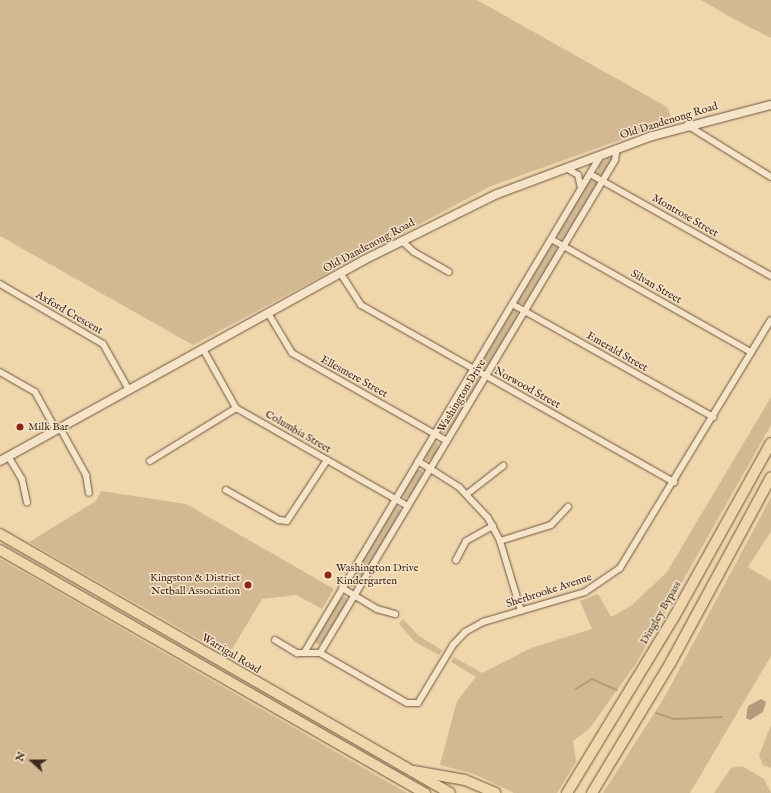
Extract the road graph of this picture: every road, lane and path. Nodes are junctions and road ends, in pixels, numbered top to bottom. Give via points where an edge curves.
1 (771, 105) edge
2 (687, 126) junction
3 (617, 148) junction
4 (602, 153) junction
5 (564, 167) junction
6 (590, 174) junction
7 (771, 177) edge
8 (603, 181) junction
9 (580, 190) junction
10 (551, 238) junction
11 (402, 241) junction
12 (564, 246) junction
13 (449, 272) dead end
14 (341, 274) junction
15 (771, 276) edge
16 (0, 284) edge
17 (512, 304) junction
18 (525, 311) junction
19 (268, 313) junction
20 (771, 320) edge
21 (203, 349) junction
22 (752, 352) junction
23 (473, 369) junction
24 (0, 372) edge
25 (486, 376) junction
26 (129, 390) junction
27 (236, 408) junction
28 (713, 418) junction
29 (58, 429) junction
30 (434, 434) junction
31 (447, 441) junction
32 (771, 443) edge
33 (8, 456) junction
34 (0, 460) edge
35 (326, 460) junction
36 (150, 461) dead end
37 (418, 461) junction
38 (503, 466) dead end
39 (430, 469) junction
40 (771, 477) edge
41 (674, 482) junction
42 (226, 490) dead end
43 (89, 493) dead end
44 (467, 494) junction
45 (395, 499) junction
46 (27, 502) dead end
47 (408, 506) junction
48 (568, 506) dead end
49 (493, 526) junction
50 (0, 534) edge
51 (500, 541) junction
52 (0, 550) edge
53 (456, 560) dead end
54 (342, 588) junction
55 (354, 596) junction
56 (522, 611) junction
57 (395, 614) dead end
58 (275, 640) dead end
59 (304, 653) junction
60 (318, 653) junction
61 (410, 771) junction
62 (425, 793) edge
63 (450, 793) edge
64 (495, 793) edge
65 (567, 793) edge
66 (592, 793) edge

1 - 2 main road, Old Dandenong Road
2 - 3 main road, Old Dandenong Road
2 - 7 street
3 - 4 main road, Old Dandenong Road
3 - 8 street, Washington Drive via 615,160
4 - 5 main road, Old Dandenong Road
4 - 6 street, Washington Drive
5 - 9 street via 578,175
5 - 11 main road, Old Dandenong Road via 497,194
6 - 8 street, Montrose Street
6 - 9 street, Washington Drive
8 - 12 street, Washington Drive
8 - 15 street, Montrose Street
9 - 10 street, Washington Drive
10 - 12 street, Silvan Street
10 - 17 street, Washington Drive
11 - 13 street via 414,252
11 - 14 main road, Old Dandenong Road
12 - 18 street, Washington Drive
12 - 22 street, Silvan Street
14 - 19 main road, Old Dandenong Road
14 - 23 street, Norwood Street via 361,305
16 - 26 street, Axford Crescent via 103,344
17 - 18 street, Emerald Street
17 - 23 street, Washington Drive
18 - 25 street, Washington Drive
18 - 28 street, Emerald Street
19 - 21 main road, Old Dandenong Road
19 - 30 street, Ellesmere Street via 292,353
20 - 22 street, Sherbrooke Avenue
21 - 26 main road, Old Dandenong Road
21 - 27 street
22 - 28 street, Sherbrooke Avenue
23 - 25 street, Norwood Street
23 - 30 street, Washington Drive
24 - 29 street via 34,392
25 - 31 street, Washington Drive
25 - 41 street, Norwood Street
26 - 29 main road, Old Dandenong Road
27 - 35 street, Columbia Street
27 - 36 street
28 - 41 street, Sherbrooke Avenue
29 - 33 main road, Old Dandenong Road
29 - 43 street via 86,475
30 - 31 street, Ellesmere Street
30 - 37 street, Washington Drive
31 - 39 street, Washington Drive
32 - 65 highway, Dingley Bypass via 674,617
33 - 34 main road, Old Dandenong Road
33 - 46 street via 22,479
35 - 42 street via 287,521 279,520
35 - 45 street, Columbia Street
37 - 39 street
37 - 45 street, Washington Drive
38 - 44 street
39 - 44 street
39 - 47 street, Washington Drive
40 - 66 highway via 671,662
41 - 56 street, Sherbrooke Avenue via 615,573 586,592
44 - 49 street
45 - 47 street, Columbia Street
45 - 54 street, Washington Drive
47 - 55 street, Washington Drive
48 - 51 street via 556,522
49 - 51 street
49 - 53 street via 466,541
50 - 61 highway, Warrigal Road
51 - 56 street
52 - 62 highway
54 - 55 street
54 - 59 street, Washington Drive
55 - 57 street
55 - 60 street, Washington Drive
56 - 60 street, Sherbrooke Avenue via 477,625 460,636 416,704 406,703
58 - 59 street
59 - 60 street
61 - 63 highway, Warrigal Road
61 - 64 highway via 465,780

